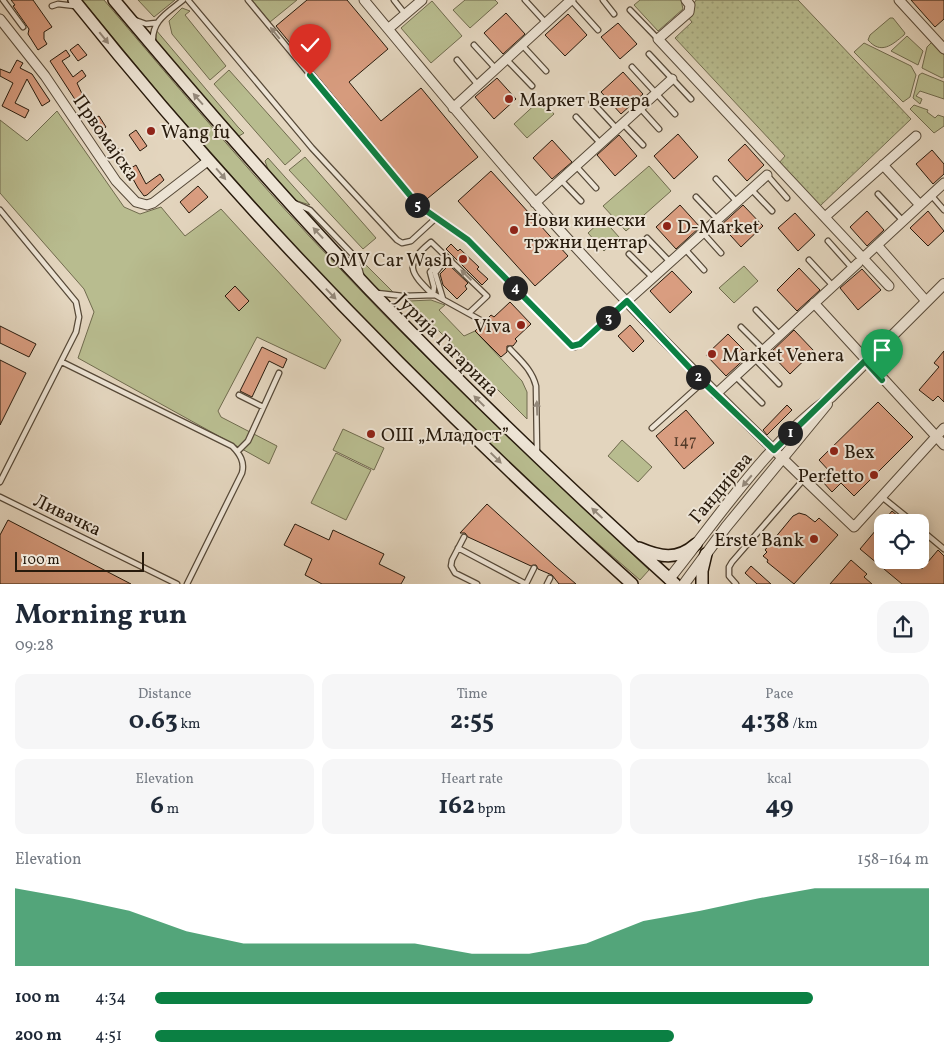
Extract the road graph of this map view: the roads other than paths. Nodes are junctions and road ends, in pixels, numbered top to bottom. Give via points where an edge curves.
1 (3, 0) edge
2 (114, 0) edge
3 (183, 0) edge
4 (188, 0) edge
5 (248, 0) edge
6 (364, 0) edge
7 (394, 0) edge
8 (422, 0) edge
9 (525, 0) edge
10 (603, 0) edge
11 (686, 0) edge
12 (899, 0) edge
13 (568, 1) edge
14 (77, 4) edge
15 (52, 6) dead end
16 (630, 10) dead end
17 (405, 14) junction
18 (614, 14) dead end
19 (127, 16) junction
20 (0, 19) edge
21 (156, 23) junction
22 (546, 23) junction
23 (22, 27) dead end
24 (388, 29) junction
25 (598, 30) dead end
26 (658, 39) junction
27 (474, 45) dead end
28 (522, 45) junction
29 (153, 47) junction
30 (944, 49) edge
31 (649, 54) dead end
32 (506, 59) junction
33 (457, 60) dead end
34 (632, 67) dead end
35 (496, 69) junction
36 (546, 71) dead end
37 (672, 79) junction
38 (478, 84) junction
39 (532, 86) dead end
40 (656, 94) junction
41 (691, 100) dead end
42 (592, 102) dead end
43 (453, 108) junction
44 (640, 108) junction
45 (675, 114) dead end
46 (576, 117) dead end
47 (620, 126) junction
48 (659, 129) dead end
49 (916, 136) dead end
50 (601, 144) junction
51 (643, 145) dead end
52 (209, 160) junction
53 (883, 165) junction
54 (576, 166) junction
55 (767, 175) joint
56 (716, 179) dead end
57 (561, 180) junction
58 (944, 184) edge
59 (596, 188) dead end
60 (751, 189) junction
61 (878, 194) dead end
62 (931, 195) junction
63 (696, 197) dead end
64 (787, 198) dead end
65 (581, 201) dead end
66 (737, 202) junction
67 (535, 203) junction
68 (920, 206) junction
69 (0, 210) edge
70 (944, 210) edge
71 (772, 211) dead end
72 (825, 217) junction
73 (436, 218) junction
74 (717, 220) junction
75 (903, 221) junction
76 (703, 233) junction
77 (647, 238) dead end
78 (828, 241) dead end
79 (876, 245) junction
80 (685, 249) junction
81 (722, 253) dead end
82 (445, 254) junction
83 (629, 254) dead end
84 (451, 260) junction
85 (809, 260) dead end
86 (670, 262) junction
87 (858, 263) junction
88 (704, 270) dead end
89 (653, 278) junction
90 (944, 284) edge
91 (833, 286) junction
92 (890, 286) dead end
93 (372, 291) junction
94 (433, 295) junction
95 (443, 299) junction
96 (627, 301) junction
97 (926, 301) junction
98 (814, 303) junction
99 (756, 310) dead end
100 (470, 313) junction
101 (484, 322) dead end
102 (742, 327) dead end
103 (780, 335) junction
104 (510, 349) dead end
105 (764, 350) junction
106 (754, 358) junction
107 (865, 361) junction
108 (62, 362) junction
109 (279, 373) dead end
110 (735, 376) junction
111 (703, 382) junction
112 (779, 384) dead end
113 (716, 394) junction
114 (239, 395) dead end
115 (831, 397) junction
116 (762, 403) dead end
117 (264, 407) junction
118 (652, 428) dead end
119 (944, 428) edge
120 (936, 437) junction
121 (944, 445) edge
122 (774, 450) junction
123 (238, 451) junction
124 (536, 456) junction
125 (782, 459) junction
126 (804, 479) junction
127 (0, 482) edge
128 (882, 496) junction
129 (0, 497) edge
130 (903, 514) edge
131 (929, 536) edge
132 (464, 537) dead end
133 (696, 544) junction
134 (632, 546) junction
135 (458, 548) junction
136 (944, 549) edge
137 (706, 554) junction
138 (603, 558) junction
139 (534, 568) dead end
140 (550, 578) dead end
141 (669, 582) edge
142 (177, 584) edge
143 (188, 584) edge
144 (476, 584) edge
145 (526, 584) edge
146 (547, 584) edge
147 (619, 584) edge
148 (632, 584) edge
149 (684, 584) edge
150 (702, 584) edge
151 (736, 584) edge

1 - 23 lane
2 - 19 main road, Јурија Гагарина
3 - 21 lane
4 - 73 lane via 312,148 397,240 406,243
73 -> 5 lane via 418,205
6 - 24 street
7 - 17 lane
8 - 17 street
9 - 22 lane
10 - 18 lane
11 - 26 street via 690,5 689,12
12 - 30 street
13 - 22 street
13 - 25 lane
14 - 15 lane
14 -> 52 main road
16 - 26 lane
17 - 24 street
19 - 21 lane via 138,22
19 - 29 main road, Јурија Гагарина
20 - 52 street, Првомајска via 45,76 116,181 136,202 153,203
21 - 29 lane via 152,32
22 - 28 street
24 - 43 street
26 - 72 street
27 - 35 lane
28 - 32 street
28 - 36 lane
93 -> 29 main road, Јурија Гагарина
31 - 37 lane
32 - 35 street
32 - 39 lane
33 - 38 lane
34 - 40 lane
35 - 38 street
37 - 40 street
37 - 41 lane
38 - 43 street
40 - 44 street
40 - 45 lane
42 - 47 lane
43 - 67 street
44 - 47 street
44 - 48 lane
46 - 50 lane
47 - 50 street
47 - 51 lane
49 - 53 street
50 - 54 street
52 -> 138 main road via 390,355
53 - 68 street
53 - 72 street
54 - 57 street
54 - 59 lane
55 - 60 street
55 - 64 lane
56 - 66 lane
57 - 65 lane
57 - 67 street
58 - 62 street
60 - 66 street
60 - 71 lane
61 - 75 lane
62 - 68 street
62 - 70 lane
63 - 74 lane
66 - 74 street
67 - 96 street
68 - 75 street
69 - 108 lane via 76,302 78,323
72 - 87 street
73 - 96 lane via 468,240 572,346 580,344
74 - 76 street
75 - 79 street
76 - 80 street
76 - 81 lane
77 - 86 lane
78 - 87 lane
79 - 87 street
79 - 97 street
80 - 86 street
80 - 88 lane
82 - 84 lane
82 - 94 lane via 430,272
82 - 94 lane via 430,242 413,260 415,276
83 - 89 lane
84 - 95 lane via 435,273
100 -> 84 lane via 487,296
85 - 91 lane
86 - 89 street
87 - 91 street
87 - 92 street
89 - 96 street
90 - 97 street, Гандијева
91 - 98 street
93 - 94 lane via 403,296
124 -> 93 main road, Јурија Гагарина
94 - 95 lane
95 - 100 lane
96 - 111 street
97 - 107 street, Гандијева
98 - 103 street
98 - 107 street
99 - 103 lane
100 - 101 lane
102 - 105 lane
103 - 105 street
124 -> 104 lane via 536,386 531,370
105 - 106 street
106 - 110 street
106 - 112 lane
107 - 115 street, Гандијева
107 - 120 street
108 - 123 lane
108 - 127 lane
109 - 117 lane
110 - 113 street
110 - 116 lane
111 - 113 street
111 - 118 lane
113 - 122 street
114 - 117 lane
115 - 122 street, Гандијева
115 - 125 street, Гандијева
117 - 123 lane via 248,441
119 - 120 street
120 - 121 street
120 - 128 street
122 - 125 street
122 -> 133 street, Гандијева
123 - 143 lane via 242,459 242,473
134 -> 124 main road, Јурија Гагарина
125 - 126 street
125 - 137 street, Гандијева
126 - 128 street via 854,526
126 - 151 lane via 732,562 729,576
128 - 130 lane
129 - 142 lane, Ливачка
131 - 136 lane
132 - 135 lane
133 - 134 main road via 687,552 669,557
133 - 141 street, Гандијева
134 - 141 main road, Јурија Гагарина
135 - 144 lane via 451,568 455,574
135 - 145 lane
137 - 149 street, Гандијева
137 - 150 main road
138 - 147 main road
138 - 148 main road
139 - 145 lane
140 - 146 lane

